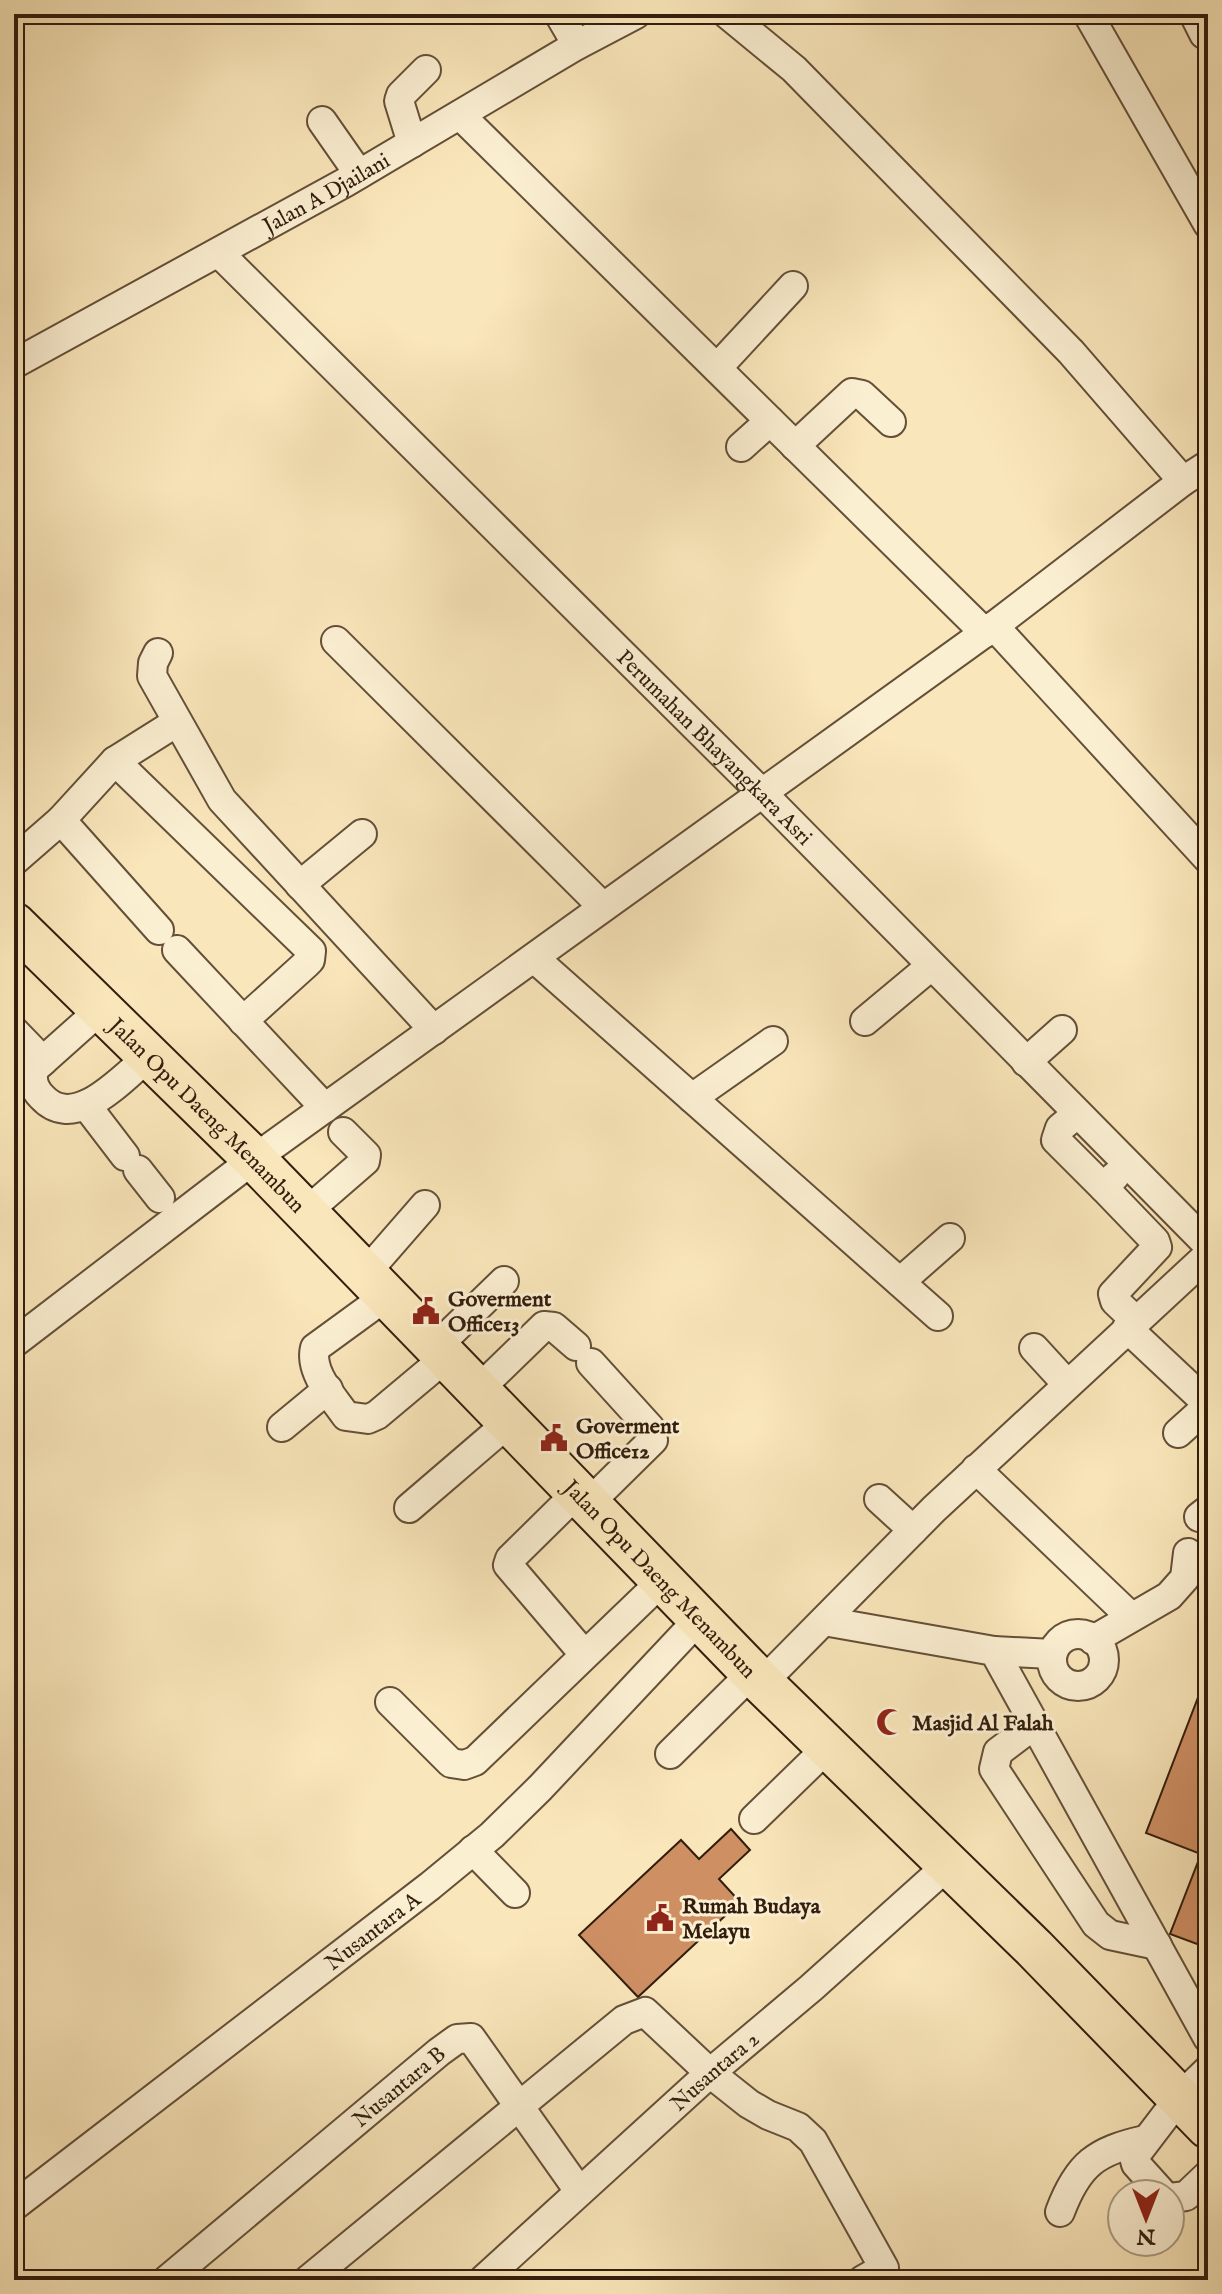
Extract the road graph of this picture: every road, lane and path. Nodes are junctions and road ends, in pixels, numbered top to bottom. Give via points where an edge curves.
1 (559, 14) edge
2 (636, 14) edge
3 (727, 14) edge
4 (1088, 14) edge
5 (577, 45) junction
6 (426, 70) dead end
7 (460, 115) junction
8 (322, 121) dead end
9 (412, 143) junction
10 (359, 174) junction
11 (1208, 224) edge
12 (219, 253) junction
13 (793, 286) dead end
14 (14, 364) edge
15 (717, 368) junction
16 (770, 421) junction
17 (891, 422) dead end
18 (795, 446) junction
19 (741, 447) dead end
20 (1208, 465) edge
21 (1183, 481) junction
22 (989, 629) junction
23 (336, 641) dead end
24 (158, 653) dead end
25 (177, 722) junction
26 (115, 761) junction
27 (762, 793) junction
28 (61, 820) junction
29 (362, 834) dead end
30 (1208, 859) edge
31 (14, 861) edge
32 (300, 885) junction
33 (603, 907) junction
34 (17, 931) edge
35 (534, 958) junction
36 (931, 966) junction
37 (100, 1010) junction
38 (243, 1021) junction
39 (865, 1021) dead end
40 (434, 1030) junction
41 (1062, 1030) dead end
42 (14, 1031) edge
43 (773, 1041) dead end
44 (148, 1057) junction
45 (43, 1061) junction
46 (1026, 1062) junction
47 (692, 1098) junction
48 (86, 1105) junction
49 (325, 1108) junction
50 (1077, 1114) junction
51 (343, 1132) dead end
52 (254, 1159) junction
53 (1127, 1164) junction
54 (1104, 1188) junction
55 (160, 1198) dead end
56 (425, 1205) dead end
57 (305, 1213) junction
58 (950, 1238) dead end
59 (1208, 1245) edge
60 (1208, 1255) edge
61 (504, 1281) dead end
62 (900, 1282) junction
63 (375, 1286) junction
64 (938, 1316) dead end
65 (1131, 1324) junction
66 (17, 1333) edge
67 (1034, 1348) dead end
68 (440, 1353) junction
69 (1067, 1384) junction
70 (328, 1389) junction
71 (477, 1391) junction
72 (1208, 1405) edge
73 (508, 1423) junction
74 (282, 1427) dead end
75 (1178, 1433) dead end
76 (976, 1469) junction
77 (582, 1499) junction
78 (879, 1499) dead end
79 (409, 1508) dead end
80 (913, 1530) junction
81 (1188, 1553) dead end
82 (662, 1581) junction
83 (1131, 1617) junction
84 (699, 1619) junction
85 (824, 1621) junction
86 (1093, 1640) junction
87 (994, 1651) junction
88 (584, 1654) junction
89 (1052, 1654) junction
90 (757, 1678) junction
91 (390, 1702) dead end
92 (1035, 1724) junction
93 (827, 1748) junction
94 (670, 1754) dead end
95 (754, 1819) dead end
96 (473, 1850) junction
97 (948, 1865) junction
98 (515, 1893) dead end
99 (1157, 1945) junction
100 (1208, 2038) edge
101 (710, 2073) junction
102 (518, 2105) junction
103 (1201, 2107) edge
104 (1145, 2140) junction
105 (1208, 2175) edge
106 (1149, 2178) edge
107 (579, 2191) junction
108 (1186, 2196) edge
109 (14, 2206) edge
110 (1060, 2212) dead end
111 (879, 2276) edge
112 (167, 2280) edge
113 (308, 2280) edge
114 (483, 2280) edge

1 - 5 street
2 - 5 street, Jalan A Djailani
3 - 21 street via 794,69 1071,352
4 - 11 street
5 - 7 street, Jalan A Djailani
6 - 9 street via 399,101
7 - 9 street, Jalan A Djailani
7 - 15 street
8 - 10 street
9 - 10 street, Jalan A Djailani
10 - 12 street, Jalan A Djailani
12 - 14 street, Jalan A Djailani
12 - 27 street, Perumahan Bhayangkara Asri
13 - 15 street
15 - 16 street
16 - 18 street
16 - 19 street
17 - 18 street via 862,395 852,393
18 - 22 street
20 - 21 street
21 - 22 street
22 - 27 street
22 - 30 street
23 - 33 street
24 - 25 street via 152,676
25 - 26 street
25 - 32 street via 222,800
26 - 28 street
26 - 38 street via 311,951 306,964
27 - 33 street
27 - 36 street, Perumahan Bhayangkara Asri
28 - 31 street
28 - 38 street
29 - 32 street
32 - 40 street
33 - 35 street
34 - 37 highway, Jalan Opu Daeng Menambun
35 - 40 street
35 - 47 street
36 - 39 street
36 - 46 street, Perumahan Bhayangkara Asri
37 - 44 highway, Jalan Opu Daeng Menambun
37 - 45 street
38 - 49 street
40 - 49 street
41 - 46 street
42 - 45 street
43 - 47 street
44 - 48 street
44 - 52 highway, Jalan Opu Daeng Menambun
45 - 48 street via 32,1076 44,1099 68,1110
46 - 50 street, Perumahan Bhayangkara Asri
47 - 62 street
48 - 55 street
49 - 52 street
50 - 53 street, Perumahan Bhayangkara Asri
50 - 54 street via 1060,1128 1056,1140
51 - 57 street via 366,1155 365,1161
52 - 57 highway, Jalan Opu Daeng Menambun
52 - 66 street
53 - 54 street
53 - 59 street, Perumahan Bhayangkara Asri
54 - 65 street via 1157,1247 1113,1294
56 - 63 street
57 - 63 highway, Jalan Opu Daeng Menambun
58 - 62 street
60 - 65 street
61 - 68 street
62 - 64 street
63 - 68 highway, Jalan Opu Daeng Menambun
63 - 70 street via 315,1348 315,1369
65 - 69 street
65 - 72 street
67 - 69 street
68 - 70 street via 368,1419 346,1416
68 - 71 highway, Jalan Opu Daeng Menambun
69 - 76 street
70 - 74 street
71 - 73 highway, Jalan Opu Daeng Menambun
71 - 77 street via 544,1326 554,1327 584,1355 650,1428 653,1440
72 - 75 street
73 - 77 highway, Jalan Opu Daeng Menambun
73 - 79 street
76 - 80 street
76 - 83 street
77 - 82 highway, Jalan Opu Daeng Menambun
77 - 88 street via 508,1565
78 - 80 street
80 - 85 street
81 - 83 street via 1185,1578 1178,1587
82 - 84 highway, Jalan Opu Daeng Menambun
82 - 88 street
83 - 86 street
84 - 90 highway, Jalan Opu Daeng Menambun
84 - 96 street, Nusantara A via 540,1788
85 - 87 street
85 - 90 street
86 - 89 street via 1075,1634 1061,1639
86 - 89 street via 1104,1661 1099,1675 1087,1684 1072,1686 1059,1679
87 - 89 street
87 - 92 street
88 - 91 street via 475,1761 464,1765 451,1763
90 - 93 highway, Jalan Opu Daeng Menambun
90 - 94 street
92 - 99 street
92 - 99 street via 998,1752 994,1769 1096,1924 1110,1935
93 - 95 street
93 - 97 highway, Jalan Opu Daeng Menambun
96 - 98 street
96 - 109 street, Nusantara A
97 - 101 street, Nusantara 2
97 - 103 highway, Jalan Opu Daeng Menambun
99 - 100 street
101 - 102 street via 652,2016 638,2013
101 - 107 street, Nusantara 2
101 - 111 street via 749,2104 798,2127 813,2141
102 - 107 street
102 - 112 street, Nusantara B via 471,2038 457,2039
102 - 113 street
103 - 104 street
104 - 106 street via 1134,2157
104 - 110 street via 1117,2147 1083,2167
105 - 108 street
107 - 114 street, Nusantara 2

